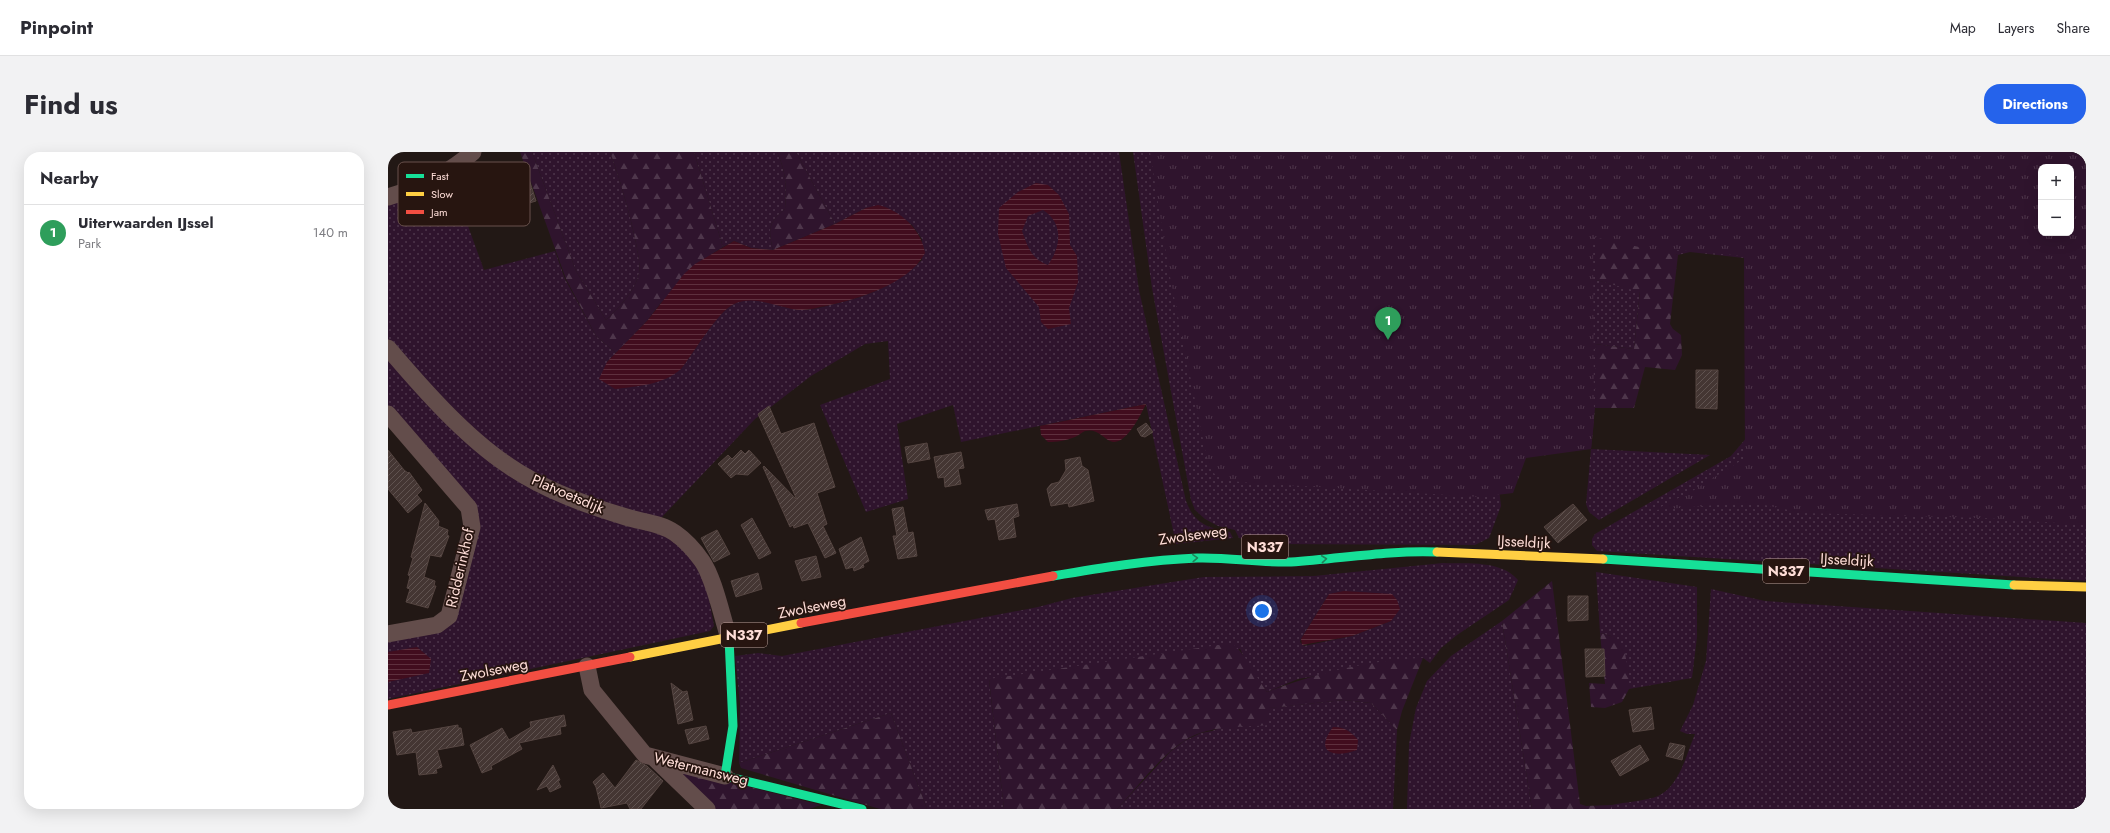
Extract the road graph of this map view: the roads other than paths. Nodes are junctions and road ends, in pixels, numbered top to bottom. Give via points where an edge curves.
1 (473, 152) edge
2 (462, 162) edge
3 (398, 194) edge
4 (388, 197) edge
5 (388, 348) edge
6 (388, 414) edge
7 (1180, 549) dead end
8 (1317, 550) dead end
9 (1386, 552) junction
10 (1487, 555) joint
11 (1100, 568) junction
12 (2086, 587) edge
13 (388, 634) edge
14 (729, 638) junction
15 (587, 666) junction
16 (388, 705) edge
17 (654, 758) junction
18 (726, 776) junction
19 (707, 809) edge
20 (862, 809) edge

1 - 2 street
3 - 4 street
5 - 14 street, Platvoetsdijk via 419,384 464,429 509,466 552,490 674,533 703,562 716,592
6 - 13 street, Ridderinkhof via 469,508 472,527 449,616 437,625
7 - 11 main road, Zwolseweg / N337
8 - 9 main road, Zwolseweg / N337
9 - 10 main road, Zwolseweg / N337
11 -> 9 main road, Zwolseweg / N337 via 1197,558 1290,562
10 - 12 main road, IJsseldijk / N337
11 - 14 main road, Zwolseweg / N337 via 955,593
14 - 15 main road, Zwolseweg / N337
14 - 18 main road via 733,726
15 - 16 main road, Zwolseweg / N337
15 - 17 street, Wetermansweg via 592,690 645,755
17 - 18 street, Wetermansweg
17 - 19 street
18 - 20 main road, Wetermansweg

